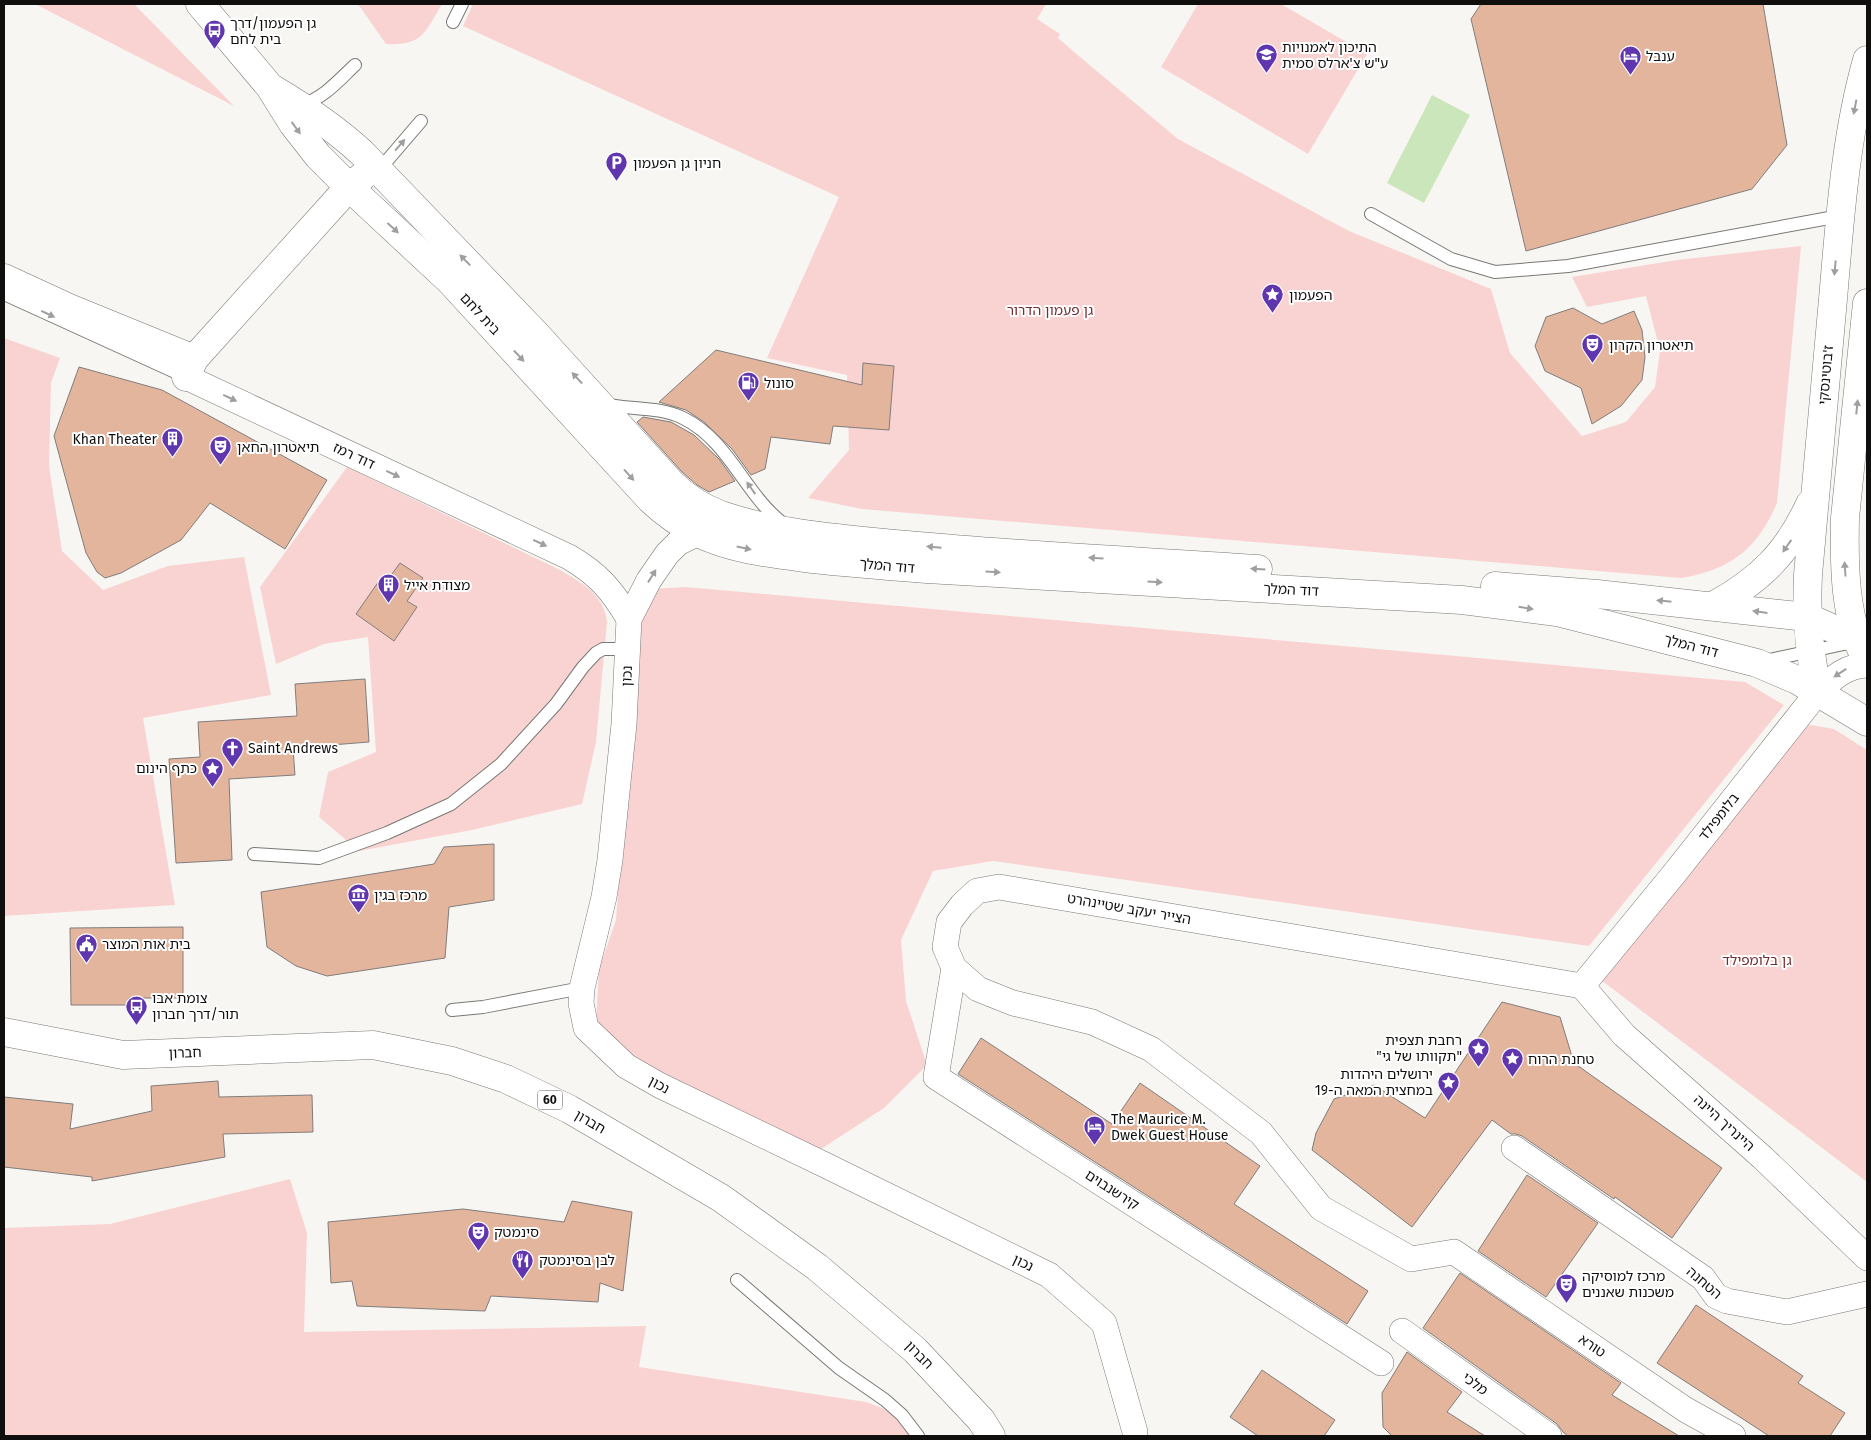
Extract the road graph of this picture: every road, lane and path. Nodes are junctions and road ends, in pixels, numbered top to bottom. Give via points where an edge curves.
1 (200, 4) edge
2 (462, 4) edge
3 (454, 22) dead end
4 (1867, 60) edge
5 (355, 65) dead end
6 (270, 87) junction
7 (300, 105) junction
8 (421, 121) dead end
9 (379, 170) junction
10 (353, 191) junction
11 (1371, 214) dead end
12 (1840, 216) junction
13 (4, 278) edge
14 (4, 294) edge
15 (1867, 303) edge
16 (190, 368) junction
17 (600, 403) junction
18 (1816, 487) junction
19 (704, 522) junction
20 (798, 532) junction
21 (1713, 606) junction
22 (1807, 617) junction
23 (629, 619) junction
24 (1863, 639) edge
25 (628, 649) junction
26 (1810, 652) junction
27 (1757, 663) junction
28 (1818, 692) junction
29 (1867, 722) edge
30 (254, 854) dead end
31 (954, 968) junction
32 (1582, 986) junction
33 (582, 988) junction
34 (452, 1010) dead end
35 (4, 1032) edge
36 (1514, 1148) dead end
37 (1454, 1252) joint
38 (1867, 1258) edge
39 (737, 1280) dead end
40 (1867, 1294) edge
41 (1402, 1331) dead end
42 (1381, 1363) dead end
43 (1135, 1432) dead end
44 (918, 1436) edge
45 (991, 1436) edge
46 (1549, 1436) edge
47 (1733, 1436) edge

1 - 6 main road, בית לחם
2 - 3 lane
4 -> 12 main road, ז'בוטינסקי via 1848,143
5 - 7 lane via 323,95
6 - 7 main road, בית לחם
6 -> 10 main road, בית לחם via 303,139
7 - 9 main road, בית לחם via 346,138
9 -> 8 lane
9 - 10 main road via 364,176
17 -> 9 main road, בית לחם
10 - 16 main road
10 -> 19 main road, בית לחם via 450,281 651,500 669,516
11 - 12 lane via 1451,259 1495,272 1568,266
12 -> 18 main road, ז'בוטינסקי
13 - 16 main road, דוד רמז
14 -> 16 lane, דוד רמז
24 -> 15 main road via 1845,571 1845,518
16 -> 23 street, דוד רמז via 569,557 608,586
17 - 19 main road, בית לחם via 671,483 692,500
20 -> 17 lane via 767,509 716,442 683,418 661,411
18 -> 21 main road via 1804,516 1781,554 1754,580
18 - 22 main road, ז'בוטינסקי
19 - 20 main road, דוד המלך via 757,525
23 -> 19 street, נכון via 649,580 668,554
19 -> 27 main road, דוד המלך via 721,542 797,557 886,566 1511,605 1596,621
21 -> 20 main road, דוד המלך via 1568,592 964,550
22 -> 21 main road, דוד המלך
22 - 24 main road, דוד המלך
22 - 26 main road, ז'בוטינסקי
23 - 25 street, נכון
24 - 26 lane
24 -> 28 street, בלומפילד via 1847,668
25 - 30 lane via 603,649 596,653 556,704 501,764 451,804 387,833 318,858
25 - 33 street, נכון via 610,860
26 - 27 lane
26 - 28 main road, ז'בוטינסקי
27 - 28 main road, דוד המלך
28 - 29 main road, דוד המלך
28 - 32 street, בלומפילד
31 - 32 street, הצייר יעקב שטיינהרט via 945,947 949,922 977,891 999,887
31 - 37 street, הצייר יעקב שטיינהרט via 978,989 1013,1003 1092,1022 1151,1048 1261,1134 1321,1208 1411,1259
31 - 42 street, קירשנבוים via 936,1077
32 - 38 street, היינריך היינה via 1624,1035 1763,1158
33 - 34 lane via 482,1008
33 - 43 street, נכון via 586,1028 626,1066 659,1086 1049,1275 1104,1323
35 - 45 main road, חברון / 60 via 123,1055 373,1045 452,1061 506,1079 569,1109 721,1198 817,1267 915,1350 981,1420
36 - 40 street, הטחנה via 1703,1278 1716,1296 1727,1301 1787,1312
37 - 47 street, טורא via 1686,1410
39 - 44 lane via 839,1368 885,1400
41 - 46 street, מלכי

